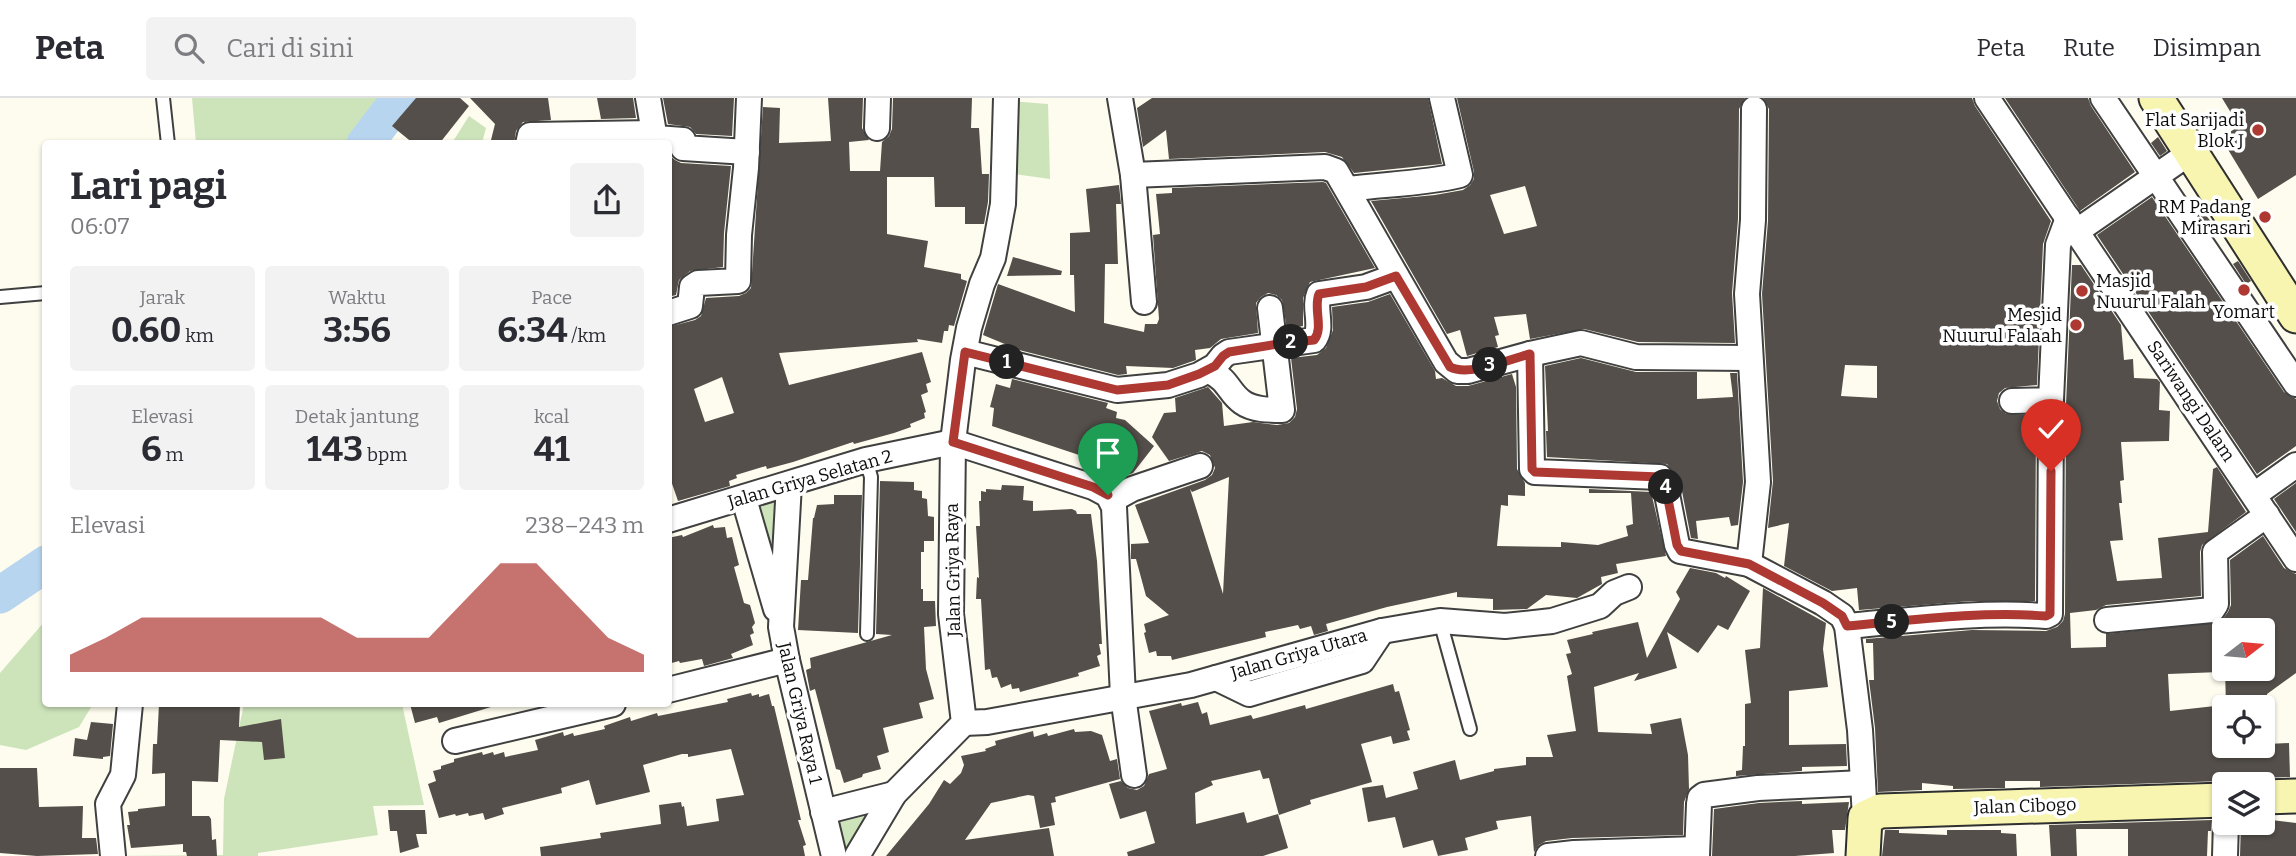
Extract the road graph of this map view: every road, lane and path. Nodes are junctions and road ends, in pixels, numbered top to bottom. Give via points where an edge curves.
1 (163, 98) edge
2 (648, 98) edge
3 (749, 98) edge
4 (878, 98) edge
5 (1006, 98) edge
6 (1120, 98) edge
7 (1442, 98) edge
8 (1987, 98) edge
9 (2103, 98) edge
10 (2156, 98) edge
11 (1754, 109) dead end
12 (877, 128) dead end
13 (654, 133) junction
14 (168, 140) edge
15 (529, 140) edge
16 (747, 152) junction
17 (2191, 152) junction
18 (1133, 175) junction
19 (2156, 177) junction
20 (1348, 189) junction
21 (2072, 224) junction
22 (1396, 276) junction
23 (42, 293) edge
24 (0, 298) edge
25 (1144, 302) dead end
26 (1270, 308) dead end
27 (672, 312) edge
28 (2296, 316) edge
29 (1275, 345) junction
30 (965, 352) junction
31 (1530, 354) junction
32 (1749, 358) junction
33 (1209, 371) junction
34 (2296, 384) edge
35 (2051, 400) junction
36 (2012, 401) dead end
37 (953, 442) junction
38 (866, 460) junction
39 (2296, 465) edge
40 (1200, 466) dead end
41 (789, 484) junction
42 (2254, 495) junction
43 (744, 499) junction
44 (1112, 500) junction
45 (2267, 515) junction
46 (672, 519) edge
47 (2296, 559) edge
48 (1749, 564) junction
49 (1629, 587) dead end
50 (2107, 620) dead end
51 (1440, 621) junction
52 (1847, 626) junction
53 (781, 627) junction
54 (867, 634) dead end
55 (787, 660) junction
56 (672, 689) edge
57 (1123, 696) junction
58 (130, 707) edge
59 (600, 707) edge
60 (964, 723) junction
61 (1470, 729) dead end
62 (455, 741) dead end
63 (1133, 775) dead end
64 (1863, 783) junction
65 (894, 794) junction
66 (2296, 796) edge
67 (2275, 797) edge
68 (2212, 800) edge
69 (823, 812) junction
70 (1866, 818) junction
71 (2226, 835) edge
72 (1697, 852) edge
73 (113, 856) edge
74 (834, 856) edge
75 (857, 856) edge
76 (1548, 856) edge
77 (1863, 856) edge
78 (2225, 856) edge

1 - 14 lane
2 - 13 street
3 - 16 street
4 - 12 street
5 - 30 street, Jalan Griya Raya via 1003,204 993,258
6 - 18 street
7 - 20 street via 1460,175
8 - 21 street, Sariwangi Dalam
9 - 19 street
10 - 17 street
11 - 32 street
13 - 15 street via 530,135
13 - 16 street via 656,138 683,140 683,148
16 - 27 street via 737,281 698,283 692,287 690,306
17 - 19 street
17 - 28 street
18 - 20 street via 1325,167 1336,171
18 - 25 street
19 - 21 street
19 - 34 street
20 - 22 street
21 - 35 street via 2058,245
21 - 42 street, Sariwangi Dalam
22 - 29 street via 1366,287 1319,294 1318,338
22 - 31 street via 1450,367 1468,371
23 - 24 lane
26 - 29 street
29 - 33 street via 1229,352
29 - 33 street via 1282,411 1241,401 1226,380
30 - 33 street via 1117,390 1168,385
30 - 37 street, Jalan Griya Raya
31 - 32 street via 1581,343 1636,357
31 - 48 street via 1535,472 1660,477 1681,551
32 - 48 street via 1758,482
35 - 36 street
35 - 52 street via 2050,614
37 - 38 street, Jalan Griya Selatan 2
37 - 44 street via 1093,487
37 - 60 street, Jalan Griya Raya via 951,614
38 - 41 street, Jalan Griya Selatan 2
38 - 54 lane via 871,477
39 - 42 street
40 - 44 street
41 - 43 street, Jalan Griya Selatan 2
41 - 53 street, Jalan Griya Raya 1
42 - 45 street, Sariwangi Dalam
43 - 46 street, Jalan Griya Selatan 2
43 - 53 street
44 - 57 street
45 - 47 street, Sariwangi Dalam
45 - 50 street via 2215,552 2216,604 2212,610
48 - 52 street via 1823,603 1842,616
49 - 51 street, Jalan Griya Utara via 1600,606 1552,621 1505,626
51 - 57 street, Jalan Griya Utara via 1382,631 1191,685
51 - 61 lane
52 - 64 street
53 - 55 street, Jalan Griya Raya 1
55 - 56 street
55 - 69 street, Jalan Griya Raya 1
57 - 60 street, Jalan Griya Utara
57 - 63 street
58 - 73 street via 123,775 107,804
59 - 62 street
60 - 65 street
64 - 70 street
64 - 72 street via 1703,795
65 - 69 street
65 - 75 street
66 - 67 street
68 - 70 street, Jalan Cibogo via 1880,811
69 - 74 street, Jalan Griya Raya 1
70 - 77 street
71 - 78 street
72 - 76 street

